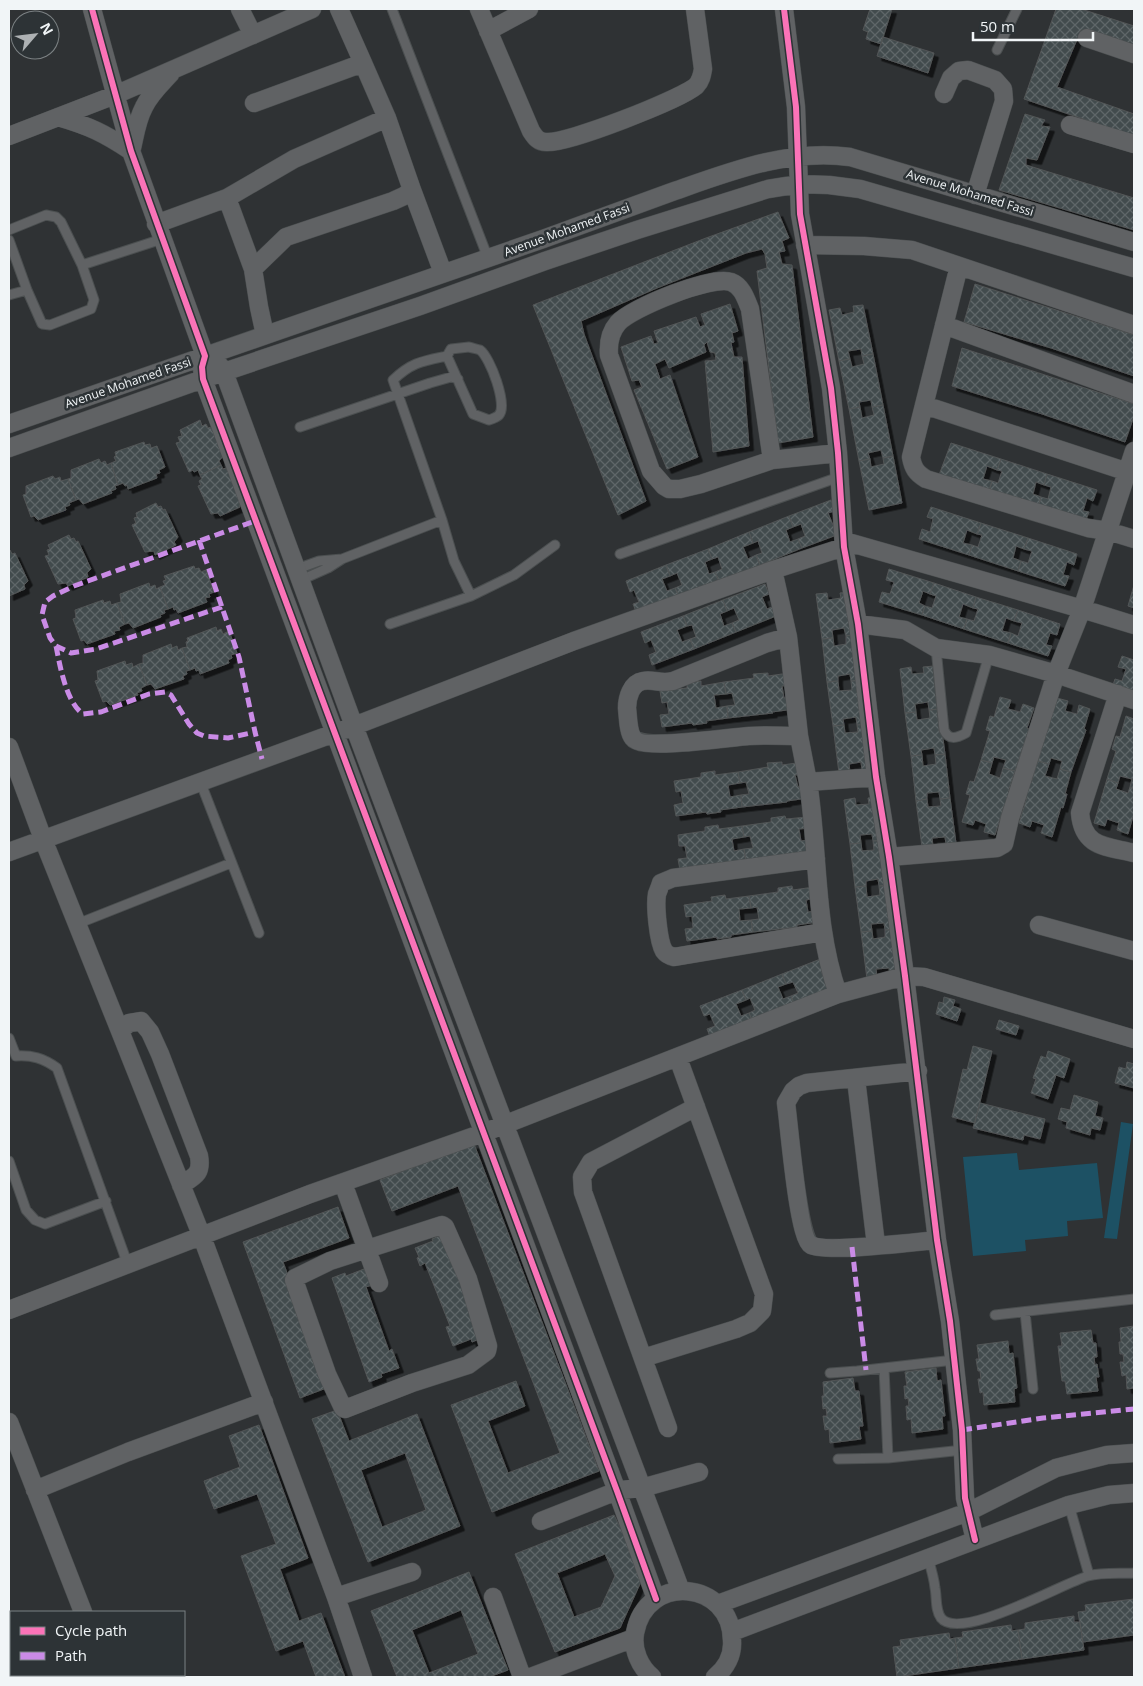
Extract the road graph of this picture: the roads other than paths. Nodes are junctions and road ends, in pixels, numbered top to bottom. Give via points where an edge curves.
1 (92, 9) edge
2 (240, 9) edge
3 (312, 9) edge
4 (339, 9) edge
5 (392, 9) edge
6 (478, 9) edge
7 (529, 9) edge
8 (695, 9) edge
9 (784, 9) edge
10 (1017, 9) edge
11 (488, 31) junction
12 (253, 36) junction
13 (1087, 38) dead end
14 (997, 50) dead end
15 (1134, 54) edge
16 (363, 63) junction
17 (175, 69) junction
18 (115, 94) junction
19 (944, 94) dead end
20 (254, 103) dead end
21 (58, 117) junction
22 (387, 118) junction
23 (1070, 125) dead end
24 (9, 136) edge
25 (1134, 144) edge
26 (131, 151) junction
27 (798, 156) junction
28 (799, 184) junction
29 (412, 190) junction
30 (975, 194) junction
31 (228, 198) junction
32 (9, 230) edge
33 (159, 232) junction
34 (9, 240) edge
35 (1134, 242) edge
36 (805, 245) junction
37 (488, 258) junction
38 (82, 264) junction
39 (959, 266) junction
40 (1134, 268) edge
41 (253, 269) junction
42 (443, 273) junction
43 (27, 290) junction
44 (9, 295) edge
45 (944, 325) junction
46 (1134, 325) edge
47 (265, 335) junction
48 (205, 356) junction
49 (447, 356) junction
50 (224, 372) junction
51 (458, 379) junction
52 (203, 380) junction
53 (397, 393) junction
54 (1134, 394) edge
55 (924, 405) junction
56 (9, 424) edge
57 (300, 427) dead end
58 (9, 448) edge
59 (1134, 451) edge
60 (838, 453) junction
61 (772, 460) junction
62 (1130, 473) edge
63 (839, 477) junction
64 (442, 520) junction
65 (1108, 531) junction
66 (1134, 539) edge
67 (844, 544) junction
68 (554, 545) dead end
69 (620, 554) dead end
70 (773, 570) junction
71 (299, 574) junction
72 (471, 596) junction
73 (1082, 609) junction
74 (390, 624) dead end
75 (858, 624) junction
76 (1134, 625) edge
77 (788, 637) junction
78 (936, 648) junction
79 (988, 655) junction
80 (1056, 674) junction
81 (1126, 697) edge
82 (354, 726) junction
83 (334, 733) junction
84 (798, 736) junction
85 (9, 747) edge
86 (876, 776) junction
87 (200, 781) junction
88 (808, 782) junction
89 (43, 839) junction
90 (9, 852) edge
91 (1134, 853) edge
92 (889, 857) junction
93 (816, 859) junction
94 (231, 863) junction
95 (77, 924) junction
96 (1039, 925) dead end
97 (823, 932) junction
98 (259, 933) dead end
99 (1134, 952) edge
100 (905, 976) junction
101 (838, 994) junction
102 (120, 1031) junction
103 (9, 1038) edge
104 (1134, 1039) edge
105 (10, 1049) edge
106 (678, 1058) junction
107 (918, 1071) junction
108 (856, 1079) junction
109 (696, 1107) junction
110 (505, 1124) junction
111 (482, 1133) junction
112 (9, 1162) edge
113 (343, 1183) junction
114 (181, 1185) junction
115 (106, 1201) junction
116 (202, 1237) junction
117 (937, 1240) junction
118 (876, 1245) junction
119 (366, 1248) junction
120 (128, 1265) junction
121 (380, 1282) dead end
122 (1134, 1299) edge
123 (9, 1310) edge
124 (1025, 1312) junction
125 (995, 1315) dead end
126 (643, 1358) junction
127 (954, 1360) junction
128 (884, 1368) junction
129 (830, 1373) dead end
130 (1033, 1389) dead end
131 (264, 1402) junction
132 (9, 1422) edge
133 (668, 1428) dead end
134 (963, 1450) junction
135 (1134, 1453) edge
136 (888, 1458) junction
137 (838, 1459) dead end
138 (699, 1472) dead end
139 (642, 1487) junction
140 (35, 1490) junction
141 (617, 1491) junction
142 (1134, 1493) edge
143 (1069, 1505) junction
144 (968, 1512) junction
145 (541, 1521) dead end
146 (976, 1540) junction
147 (928, 1558) junction
148 (412, 1572) dead end
149 (1134, 1573) edge
150 (1089, 1575) junction
151 (680, 1591) junction
152 (336, 1597) junction
153 (493, 1598) dead end
154 (656, 1599) junction
155 (718, 1604) junction
156 (83, 1611) edge
157 (732, 1632) junction
158 (634, 1638) junction
159 (643, 1676) edge
160 (719, 1676) edge
161 (363, 1677) edge
162 (522, 1677) edge
163 (531, 1677) edge

1 - 18 street
2 - 12 street
3 - 12 street
4 - 16 street
5 - 37 lane
6 - 11 street
7 - 11 street
8 - 11 street via 703,69 694,87 666,102 555,142 541,141 534,136
9 - 27 street via 796,107
10 - 14 lane
12 - 17 street
13 - 15 street
16 - 20 street
16 - 22 street
17 - 18 street
17 - 26 street via 144,107
18 - 21 street
18 - 26 street
19 - 30 street via 951,78 959,71 968,70 996,80 1003,89 1004,101
21 - 24 street
21 - 26 street via 87,125
22 - 29 street
22 - 31 street via 294,159
23 - 25 street
26 - 33 street
27 - 28 street
27 - 30 street, Avenue Mohamed Fassi via 850,157
27 - 37 street, Avenue Mohamed Fassi via 744,168
28 - 36 street
28 - 40 street, Avenue Mohamed Fassi via 860,189
28 - 50 street, Avenue Mohamed Fassi via 768,189 637,230
29 - 41 street via 393,201 286,237
29 - 42 street
30 - 35 street, Avenue Mohamed Fassi
31 - 33 street
31 - 41 street
32 - 38 lane via 46,215 56,217
33 - 38 lane
33 - 48 street
34 - 43 lane
36 - 39 street via 912,250
36 - 60 street via 831,388
37 - 42 street, Avenue Mohamed Fassi
38 - 43 lane via 94,300 87,312 45,326 40,322
39 - 45 street
39 - 46 street
41 - 47 street
42 - 47 street, Avenue Mohamed Fassi
43 - 44 lane
45 - 54 street
45 - 55 street
47 - 48 street, Avenue Mohamed Fassi
48 - 50 street via 215,360
48 - 52 street
48 - 56 street, Avenue Mohamed Fassi
49 - 51 lane
49 - 51 lane via 451,349 469,347 481,351 489,362 500,393 503,406 499,415 489,420 473,414
49 - 53 lane via 424,360 404,370 393,380
50 - 52 street, Avenue Mohamed Fassi
50 - 71 street
51 - 53 lane via 442,379
52 - 58 street, Avenue Mohamed Fassi
52 - 83 street
53 - 57 lane
53 - 64 lane
55 - 62 street
55 - 65 street via 911,457 918,474 1088,528
59 - 62 street
60 - 61 street
60 - 63 street
61 - 61 street via 702,484 680,489 664,486 651,471 608,354 608,343 618,323 640,307 699,285 717,281 738,286 750,309
62 - 65 street
63 - 67 street
63 - 69 lane
64 - 71 lane via 342,559 328,568
64 - 72 lane via 454,561
65 - 66 street
65 - 73 street
67 - 70 street
67 - 73 street
67 - 75 street
68 - 72 lane via 514,575
70 - 77 street
70 - 82 street via 574,641
71 - 82 street
72 - 74 lane
73 - 76 street
73 - 80 street
75 - 78 street via 905,630
75 - 86 street
77 - 84 street
77 - 84 street via 673,681 636,684 627,707 633,739 639,742 673,744 750,736
78 - 79 street
78 - 79 lane via 944,730 951,738 966,733
79 - 80 street
80 - 81 street
80 - 92 street via 1004,844 997,848
81 - 91 street via 1080,813 1081,826 1089,839
82 - 83 street
82 - 110 street
83 - 87 street
83 - 111 street
84 - 88 street
85 - 89 street
86 - 88 street
86 - 92 street
87 - 89 street
87 - 94 lane
88 - 93 street
89 - 90 street
89 - 95 street
92 - 100 street
93 - 97 street
93 - 97 street via 673,878 661,883 657,895 660,940 667,955 674,957
94 - 95 lane
94 - 98 lane
95 - 102 street
96 - 99 street
97 - 101 street
100 - 101 street
100 - 104 street via 924,977
100 - 107 street
101 - 106 street
102 - 114 street
102 - 114 street via 129,1023 141,1021 160,1054 199,1156 198,1173
103 - 105 lane
105 - 115 lane via 16,1056 30,1055 57,1068
106 - 109 street
106 - 110 street
107 - 108 street
107 - 117 street
108 - 118 street
108 - 118 street via 807,1083 799,1086 786,1103 801,1220 809,1245 816,1248
109 - 126 street via 591,1162 582,1177 583,1192
109 - 126 street via 764,1294 762,1311 750,1323 736,1329
110 - 111 street
110 - 139 street
111 - 113 street
111 - 141 street
112 - 115 lane via 26,1210 34,1220 45,1224
113 - 116 street
113 - 119 street
114 - 116 street
115 - 120 lane
116 - 120 street
116 - 131 street
117 - 118 street
117 - 127 street
119 - 119 street via 438,1226 445,1227 468,1279 488,1351 468,1365 345,1409 327,1374 294,1280 330,1261
119 - 121 street
120 - 123 street
122 - 124 lane
124 - 125 lane
124 - 130 lane
126 - 133 street
127 - 128 lane
127 - 134 street
128 - 129 lane
128 - 136 lane
131 - 140 street via 145,1445
131 - 152 street
132 - 140 street
134 - 136 lane
134 - 144 street
135 - 144 street via 1108,1455 1056,1468
136 - 137 lane
138 - 139 street
139 - 141 street
139 - 151 street
140 - 156 street
141 - 145 street
141 - 154 street
142 - 143 street via 1109,1495
143 - 146 street
143 - 150 lane
144 - 146 street
144 - 155 street
146 - 147 street
147 - 150 lane via 941,1618 958,1624 989,1618
147 - 157 street
148 - 152 street
149 - 150 lane
151 - 154 street via 672,1591
151 - 155 street via 700,1594
152 - 161 street
153 - 162 street
154 - 158 street via 640,1616
155 - 157 street
157 - 160 street via 729,1660
158 - 159 street
158 - 163 street

